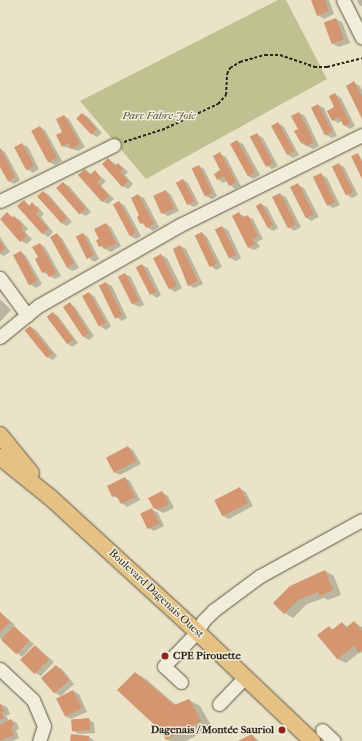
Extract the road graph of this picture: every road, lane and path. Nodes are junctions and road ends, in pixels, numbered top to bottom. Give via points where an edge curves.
1 (343, 0) edge
2 (362, 38) edge
3 (362, 58) edge
4 (362, 135) edge
5 (114, 144) joint
6 (0, 201) edge
7 (0, 278) edge
8 (27, 314) junction
9 (0, 337) edge
10 (0, 435) edge
11 (0, 457) edge
12 (51, 498) junction
13 (362, 520) edge
14 (197, 632) junction
15 (0, 669) edge
16 (245, 677) junction
17 (181, 682) dead end
18 (218, 704) dead end
19 (314, 738) edge
20 (39, 741) edge
21 (334, 741) edge

1 - 2 street
3 - 5 path via 327,68 314,67 280,54 240,62 230,68 227,74 226,95 218,104 152,134
4 - 8 street via 180,226
5 - 6 street
7 - 8 street
8 - 9 street
10 - 12 main road, Boulevard Dagenais Ouest
11 - 12 main road, Boulevard Dagenais Ouest
12 - 14 main road, Boulevard Dagenais Ouest
13 - 14 street via 260,576 214,610
14 - 16 main road, Boulevard Dagenais Ouest
14 - 17 street via 164,666
15 - 20 street via 33,700 44,726
16 - 18 street
16 - 19 main road, Boulevard Dagenais Ouest
19 - 21 street

